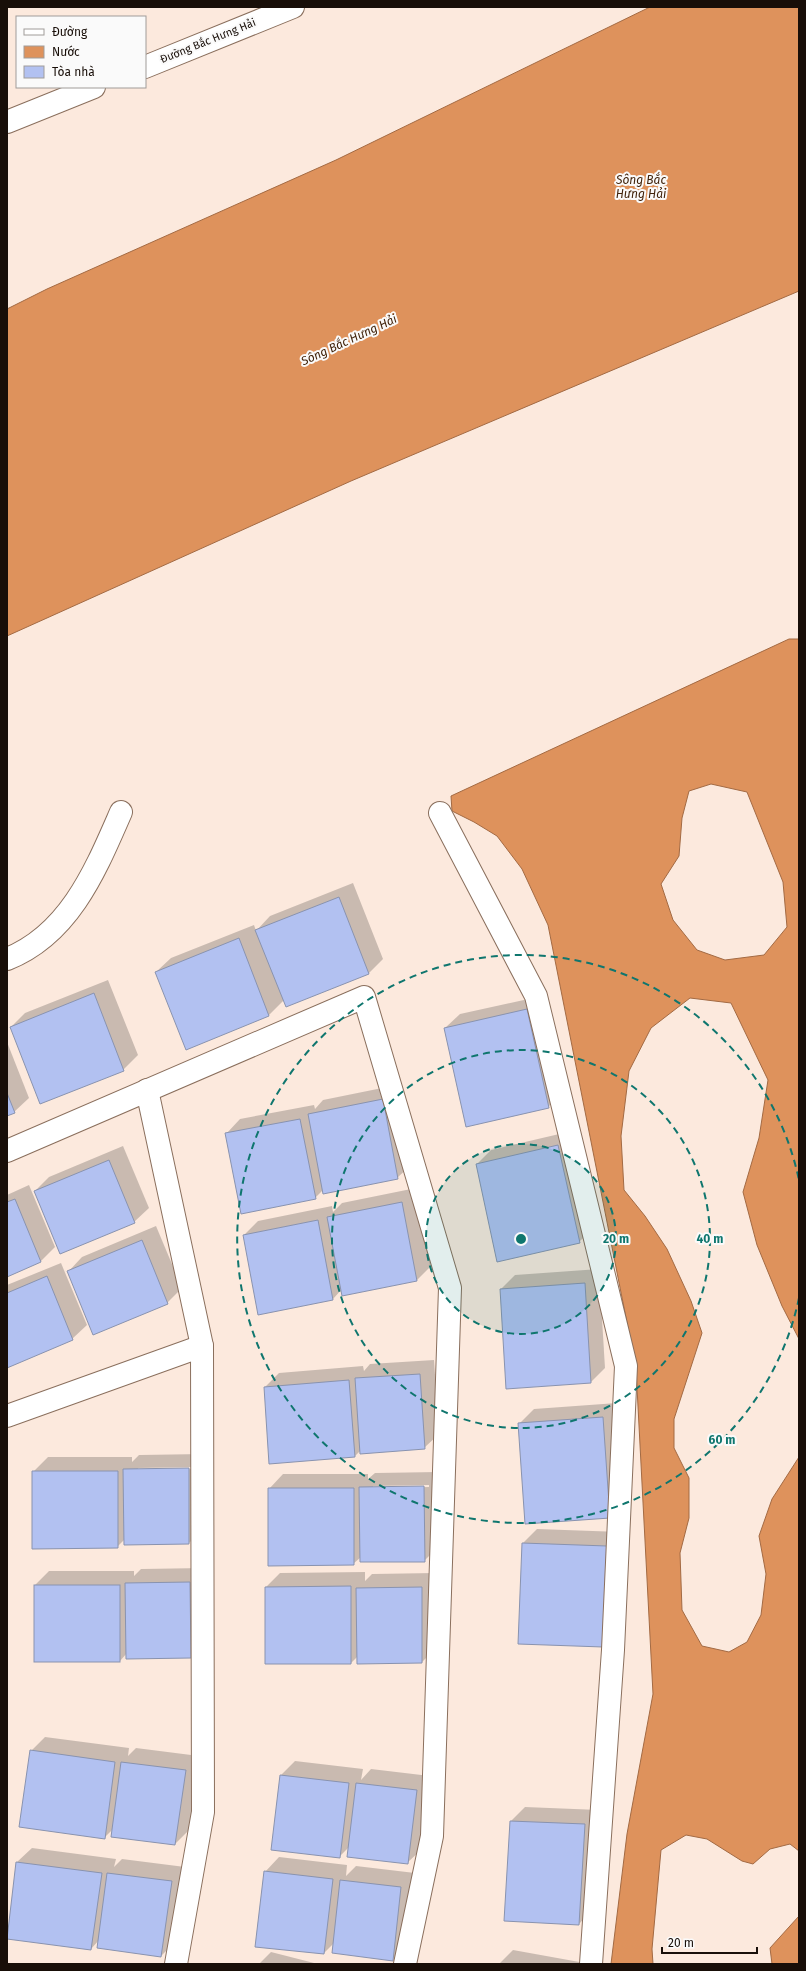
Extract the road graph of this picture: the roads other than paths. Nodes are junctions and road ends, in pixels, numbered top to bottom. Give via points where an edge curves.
1 (294, 7) edge
2 (146, 67) edge
3 (92, 88) edge
4 (7, 122) edge
5 (121, 812) dead end
6 (440, 814) dead end
7 (7, 959) edge
8 (147, 1090) junction
9 (7, 1151) edge
10 (202, 1346) junction
11 (7, 1416) edge
12 (176, 1964) edge
13 (405, 1964) edge
14 (591, 1964) edge

1 - 2 street, Đường Bắc Hưng Hải
3 - 4 street
5 - 7 street via 74,907 49,934
6 - 14 street via 536,996 626,1366 613,1650
8 - 9 street
8 - 10 street
8 - 13 street via 364,996 450,1288 432,1836
10 - 11 street
10 - 12 street via 203,1812

